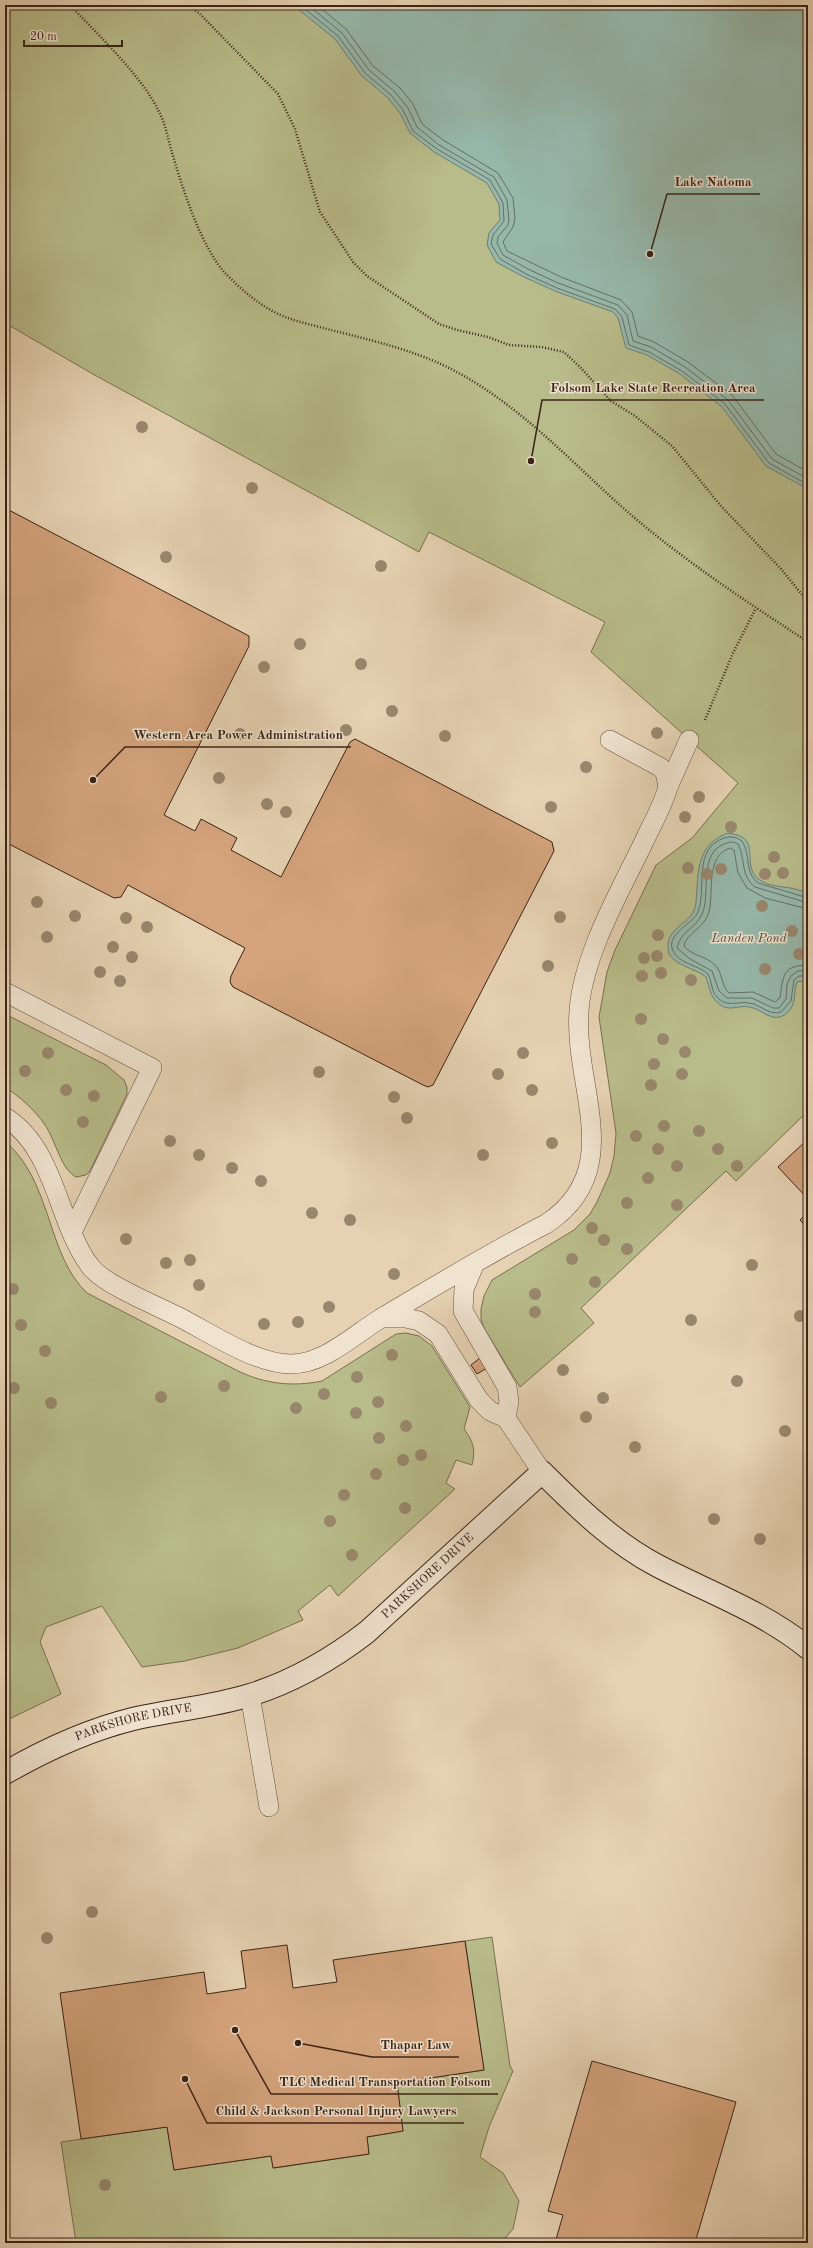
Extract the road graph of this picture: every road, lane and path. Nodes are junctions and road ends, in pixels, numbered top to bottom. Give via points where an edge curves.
1 (70, 5) edge
2 (188, 5) edge
3 (808, 602) edge
4 (756, 608) junction
5 (808, 642) edge
6 (610, 740) dead end
7 (690, 740) joint
8 (668, 787) junction
9 (5, 992) edge
10 (5, 1117) edge
11 (72, 1232) junction
12 (475, 1263) junction
13 (382, 1318) junction
14 (506, 1418) junction
15 (542, 1472) junction
16 (808, 1648) edge
17 (250, 1695) junction
18 (5, 1773) edge
19 (269, 1807) dead end

1 - 4 path via 131,72 158,108 201,231 224,271 243,290 261,305 284,317 417,354 445,366 495,395 527,419 622,508 726,589
2 - 3 path via 200,14 278,94 295,129 320,212 353,262 367,276 439,324 510,345 542,347 564,352 611,401 635,416 672,446 721,506 781,569
4 - 5 path
4 - 7 path via 733,653 706,720 697,727
6 - 8 lane via 660,767 665,772
7 - 8 lane
8 - 12 lane via 595,946 584,976 578,1033 593,1140 592,1155 582,1185 558,1216
9 - 11 lane via 152,1068
10 - 11 lane via 24,1134 38,1155 55,1188
11 - 13 lane via 85,1260 98,1275 244,1350 271,1361 293,1364 309,1361
12 - 13 lane
12 - 14 lane via 464,1289 463,1311 507,1387 509,1401
13 - 14 lane via 419,1321 438,1334 479,1400 490,1411
14 - 15 lane
15 - 16 street via 573,1503 613,1536 657,1565 756,1614
15 - 17 street, PARKSHORE DRIVE via 347,1648 304,1673
17 - 18 street, PARKSHORE DRIVE via 133,1720 84,1735 37,1755
17 - 19 lane

